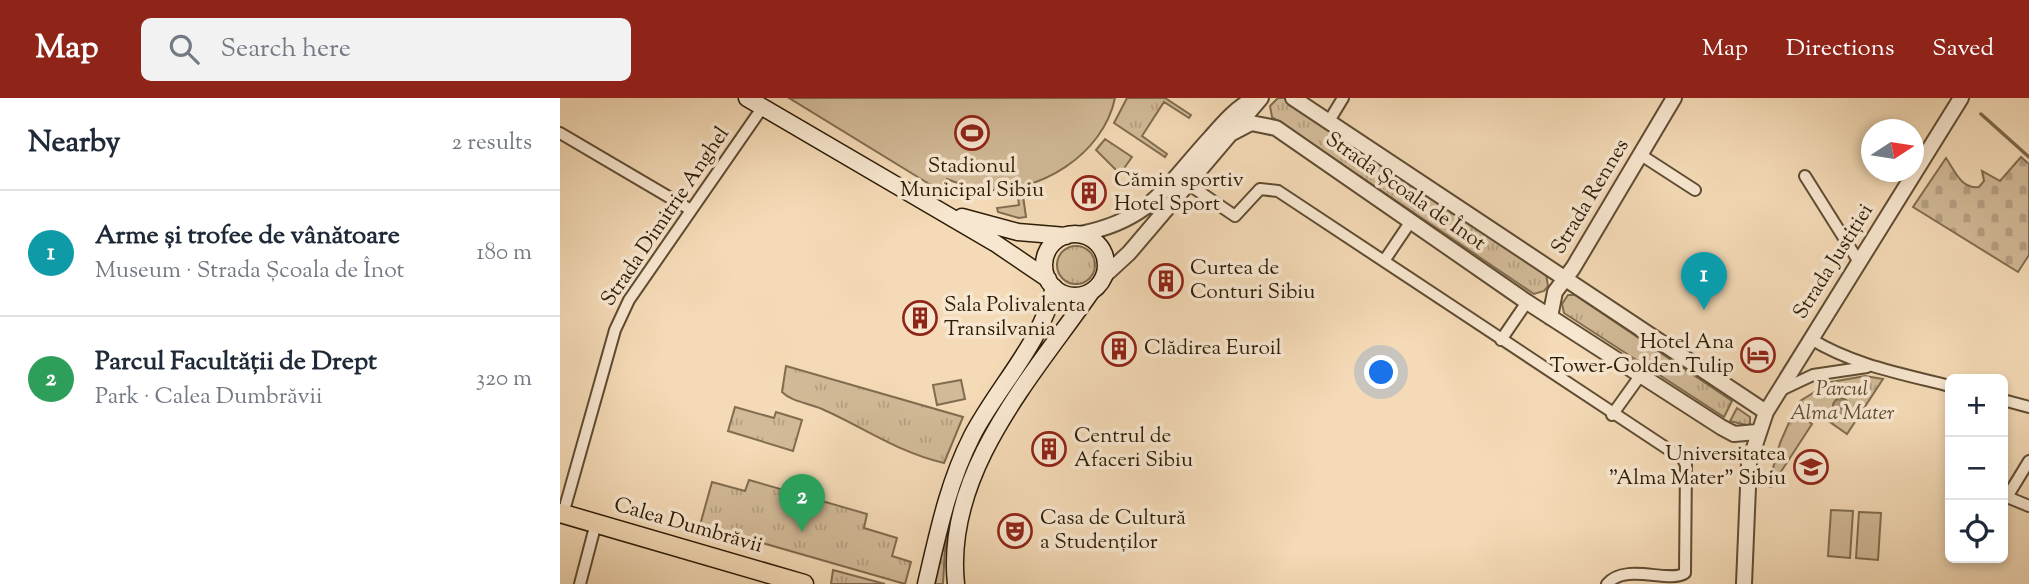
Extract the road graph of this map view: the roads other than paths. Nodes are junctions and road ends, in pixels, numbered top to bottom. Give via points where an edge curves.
1 (747, 98) edge
2 (1241, 98) edge
3 (1255, 98) edge
4 (1261, 98) edge
5 (1293, 98) edge
6 (1343, 98) edge
7 (1674, 98) edge
8 (1961, 98) edge
9 (762, 108) junction
10 (1329, 121) junction
11 (1225, 130) junction
12 (560, 133) edge
13 (1641, 155) junction
14 (1805, 176) dead end
15 (1188, 184) junction
16 (1695, 190) dead end
17 (923, 203) junction
18 (691, 210) junction
19 (1411, 221) junction
20 (1073, 235) junction
21 (1384, 261) junction
22 (1859, 262) junction
23 (1104, 276) junction
24 (1565, 280) junction
25 (1051, 283) junction
26 (1091, 292) junction
27 (1527, 302) junction
28 (1550, 317) junction
29 (1811, 339) junction
30 (1501, 340) junction
31 (1877, 367) junction
32 (1640, 376) junction
33 (1945, 385) edge
34 (1778, 391) junction
35 (1741, 396) junction
36 (2008, 401) edge
37 (2029, 407) edge
38 (1766, 412) junction
39 (1612, 415) junction
40 (1757, 432) junction
41 (2029, 461) edge
42 (2029, 506) edge
43 (562, 514) edge
44 (596, 523) junction
45 (759, 577) edge
46 (580, 584) edge
47 (804, 584) edge
48 (926, 584) edge
49 (956, 584) edge
50 (1607, 584) edge
51 (1744, 584) edge

1 - 9 main road
2 - 11 street
3 - 11 street via 1238,108
4 - 11 street
5 - 10 street, Strada Școala de Înot
6 - 10 street
7 - 13 street, Strada Rennes
8 - 22 street, Strada Justiției
9 - 17 main road
9 - 18 street, Strada Dimitrie Anghel
10 - 24 street, Strada Școala de Înot
11 - 15 street
11 - 19 street, Strada Școala de Înot via 1268,124
11 - 20 street via 1144,211 1112,226
12 - 18 street
13 - 16 street
13 - 24 street, Strada Rennes
14 - 22 street
15 - 21 street via 1235,216 1260,189 1272,188
15 - 23 street
17 - 20 main road via 993,227
17 - 25 main road via 1022,259
18 - 43 street, Strada Dimitrie Anghel via 629,300 615,330
19 - 21 street
19 - 27 street, Strada Școala de Înot
20 - 23 main road via 1093,240 1102,250
20 - 25 main road via 1053,244 1045,257
21 - 30 street
22 - 29 street, Strada Justiției
23 - 26 main road
24 - 28 street via 1553,298
24 - 35 street, Strada Școala de Înot
25 - 26 main road via 1072,296
25 - 48 main road via 1040,330 957,468
26 - 49 main road via 983,454 957,535
27 - 28 street, Strada Școala de Înot
27 - 30 street
28 - 32 street, Strada Școala de Înot
29 - 31 street
29 - 34 street, Strada Justiției
30 - 39 street
31 - 33 street
31 - 34 street via 1814,375
32 - 39 street
32 - 40 street, Strada Școala de Înot via 1730,432
34 - 35 street via 1754,398
34 - 38 street, Strada Justiției
35 - 38 street, Strada Școala de Înot
36 - 37 street
38 - 40 street, Strada Justiției
39 - 50 street via 1686,464 1685,573 1676,578 1614,577
40 - 51 street, Strada Justiției via 1747,477
41 - 42 street via 2007,497
43 - 44 main road, Calea Dumbrăvii
44 - 45 main road, Calea Dumbrăvii
44 - 46 street
45 - 47 main road, Calea Dumbrăvii

